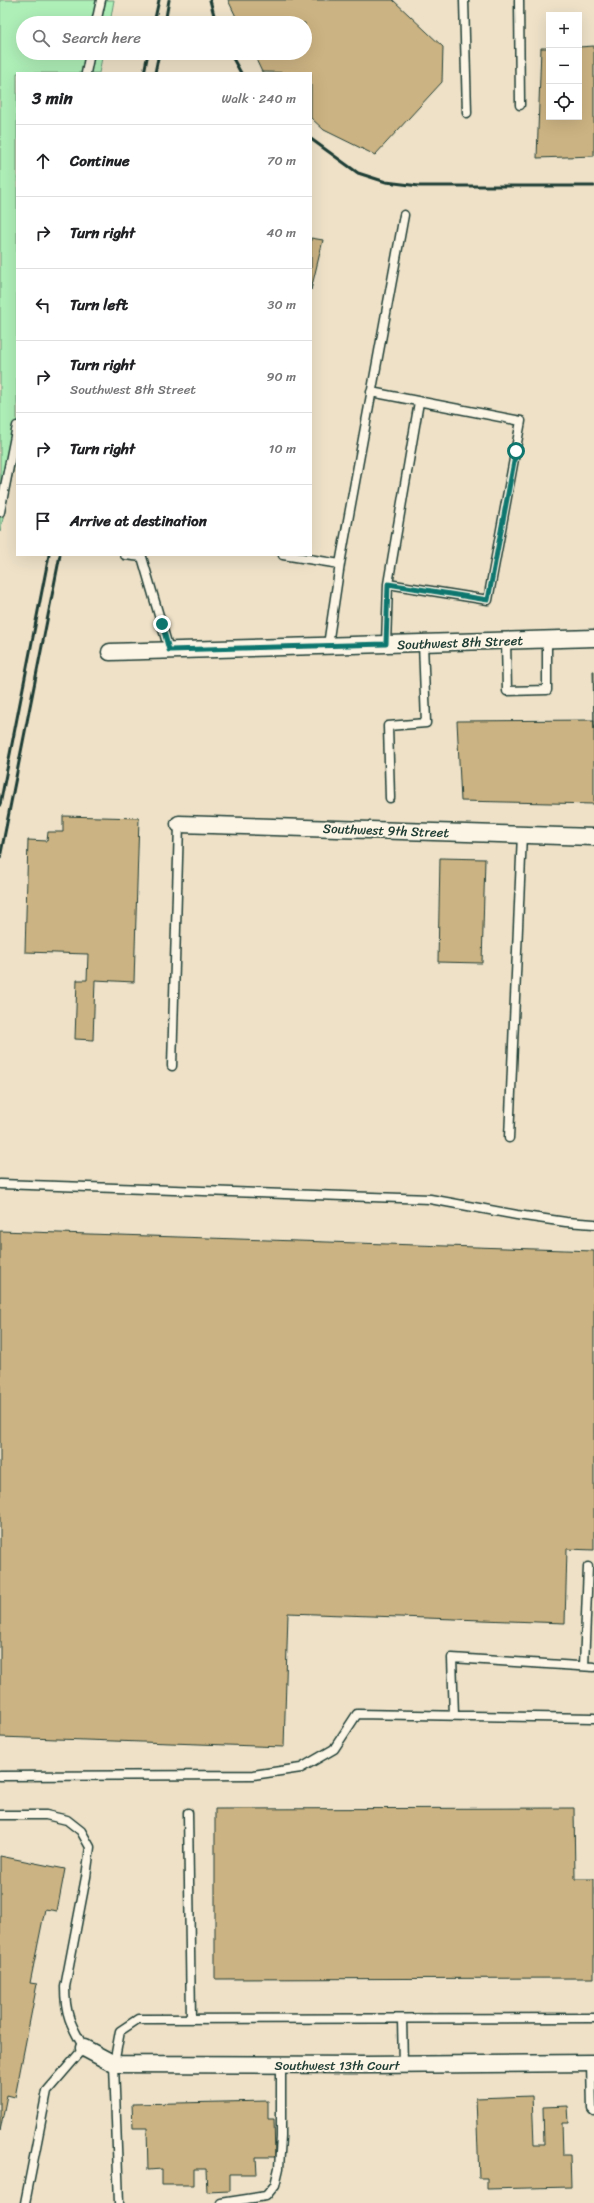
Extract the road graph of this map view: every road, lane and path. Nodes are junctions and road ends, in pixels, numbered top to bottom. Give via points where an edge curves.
1 (101, 0) edge
2 (464, 0) edge
3 (519, 0) edge
4 (98, 16) edge
5 (89, 60) edge
6 (86, 72) edge
7 (520, 105) dead end
8 (468, 114) dead end
9 (404, 215) dead end
10 (371, 392) junction
11 (419, 402) junction
12 (16, 431) edge
13 (0, 512) edge
14 (143, 556) edge
15 (289, 556) edge
16 (340, 564) junction
17 (388, 584) junction
18 (594, 638) edge
19 (547, 639) junction
20 (506, 640) junction
21 (423, 642) junction
22 (386, 644) junction
23 (328, 645) junction
24 (169, 650) junction
25 (110, 652) dead end
26 (390, 798) dead end
27 (179, 824) joint
28 (522, 834) junction
29 (594, 837) edge
30 (172, 1066) dead end
31 (509, 1138) dead end
32 (0, 1184) edge
33 (594, 1224) edge
34 (588, 1567) dead end
35 (584, 1666) junction
36 (594, 1667) edge
37 (454, 1715) junction
38 (594, 1718) edge
39 (0, 1776) edge
40 (188, 1813) dead end
41 (0, 1815) edge
42 (594, 2018) edge
43 (191, 2019) junction
44 (402, 2019) junction
45 (84, 2048) junction
46 (593, 2063) edge
47 (114, 2064) junction
48 (281, 2065) junction
49 (403, 2065) junction
50 (594, 2111) edge
51 (25, 2203) edge
52 (118, 2203) edge
53 (221, 2203) edge

1 - 4 lane
2 - 8 lane
3 - 7 lane
5 - 6 lane
9 - 10 lane
10 - 11 lane
10 - 16 lane
11 - 17 lane
11 - 17 lane via 521,422 488,600
12 - 13 lane
14 - 24 lane
15 - 16 lane
16 - 23 lane
17 - 22 lane
18 - 19 street, Southwest 8th Street
19 - 20 street, Southwest 8th Street
19 - 20 lane via 548,690 508,691
20 - 21 street, Southwest 8th Street
21 - 22 street, Southwest 8th Street
21 - 26 lane via 426,723 388,726
22 - 23 street, Southwest 8th Street
23 - 24 street, Southwest 8th Street
24 - 25 street, Southwest 8th Street
27 - 28 street, Southwest 9th Street
27 - 30 lane
28 - 29 street, Southwest 9th Street
28 - 31 lane
32 - 33 lane via 430,1199 518,1215
34 - 35 lane
35 - 36 lane
35 - 37 lane via 452,1658
37 - 38 lane
37 - 39 lane via 357,1714 334,1749 301,1768 253,1775
40 - 43 lane
41 - 45 lane via 46,1815 67,1820 81,1831 90,1847 65,1988 68,2022
42 - 44 lane
43 - 44 lane
43 - 47 lane via 138,2019 120,2031
44 - 49 lane
45 - 47 street, Southwest 13th Court
45 - 51 lane via 47,2091
46 - 49 street, Southwest 13th Court
46 - 50 lane
47 - 48 street, Southwest 13th Court
47 - 52 lane
48 - 49 street, Southwest 13th Court
48 - 53 lane via 281,2137 275,2185 266,2196

